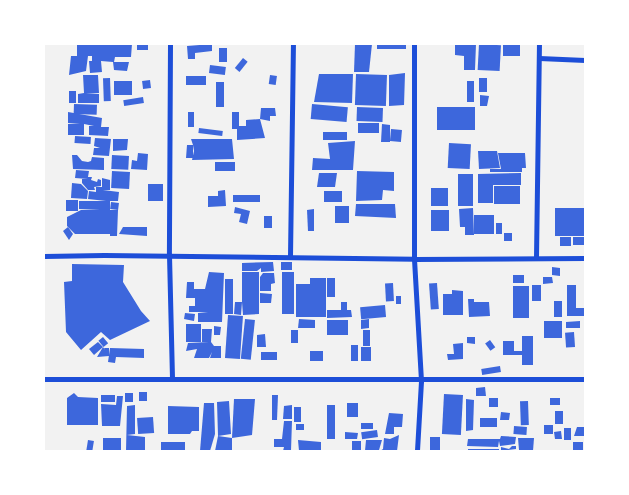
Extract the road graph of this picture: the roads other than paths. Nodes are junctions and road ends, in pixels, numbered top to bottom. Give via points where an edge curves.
1 (170, 44) edge
2 (293, 44) edge
3 (414, 44) edge
4 (539, 44) edge
5 (539, 58) junction
6 (585, 60) edge
7 (169, 255) junction
8 (44, 256) edge
9 (290, 256) junction
10 (536, 257) junction
11 (585, 258) edge
12 (414, 259) junction
13 (44, 379) edge
14 (172, 379) junction
15 (585, 379) edge
16 (421, 381) junction
17 (418, 451) edge

1 - 7 street
2 - 9 street
3 - 12 street
4 - 5 street
5 - 6 street
5 - 10 street
7 - 8 street
7 - 9 street
7 - 14 street
9 - 12 street
10 - 11 street
10 - 12 street
12 - 16 street
13 - 14 street
14 - 16 street
15 - 16 street
16 - 17 street

